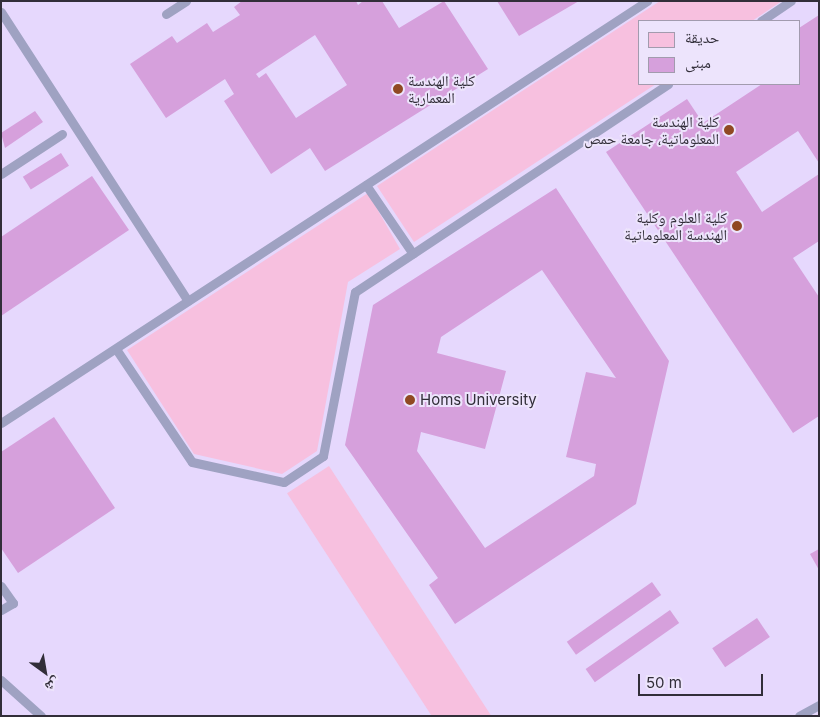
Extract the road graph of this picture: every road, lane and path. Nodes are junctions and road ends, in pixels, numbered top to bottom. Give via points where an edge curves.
1 (186, 1) edge
2 (647, 1) edge
3 (791, 1) edge
4 (1, 12) edge
5 (166, 14) dead end
6 (762, 20) edge
7 (666, 85) edge
8 (62, 134) dead end
9 (1, 174) edge
10 (366, 185) junction
11 (413, 254) junction
12 (188, 301) junction
13 (116, 348) junction
14 (1, 423) edge
15 (1, 586) edge
16 (1, 610) edge
17 (1, 680) edge
18 (819, 705) edge
19 (41, 716) edge
20 (799, 716) edge

1 - 5 lane
2 - 10 lane
3 - 6 lane
4 - 12 lane
7 - 11 lane
8 - 9 lane
10 - 11 lane
10 - 12 lane
11 - 13 lane via 355,292 323,456 284,482 192,462
12 - 13 lane
13 - 14 lane
15 - 16 lane via 13,603
17 - 19 lane
18 - 20 lane

